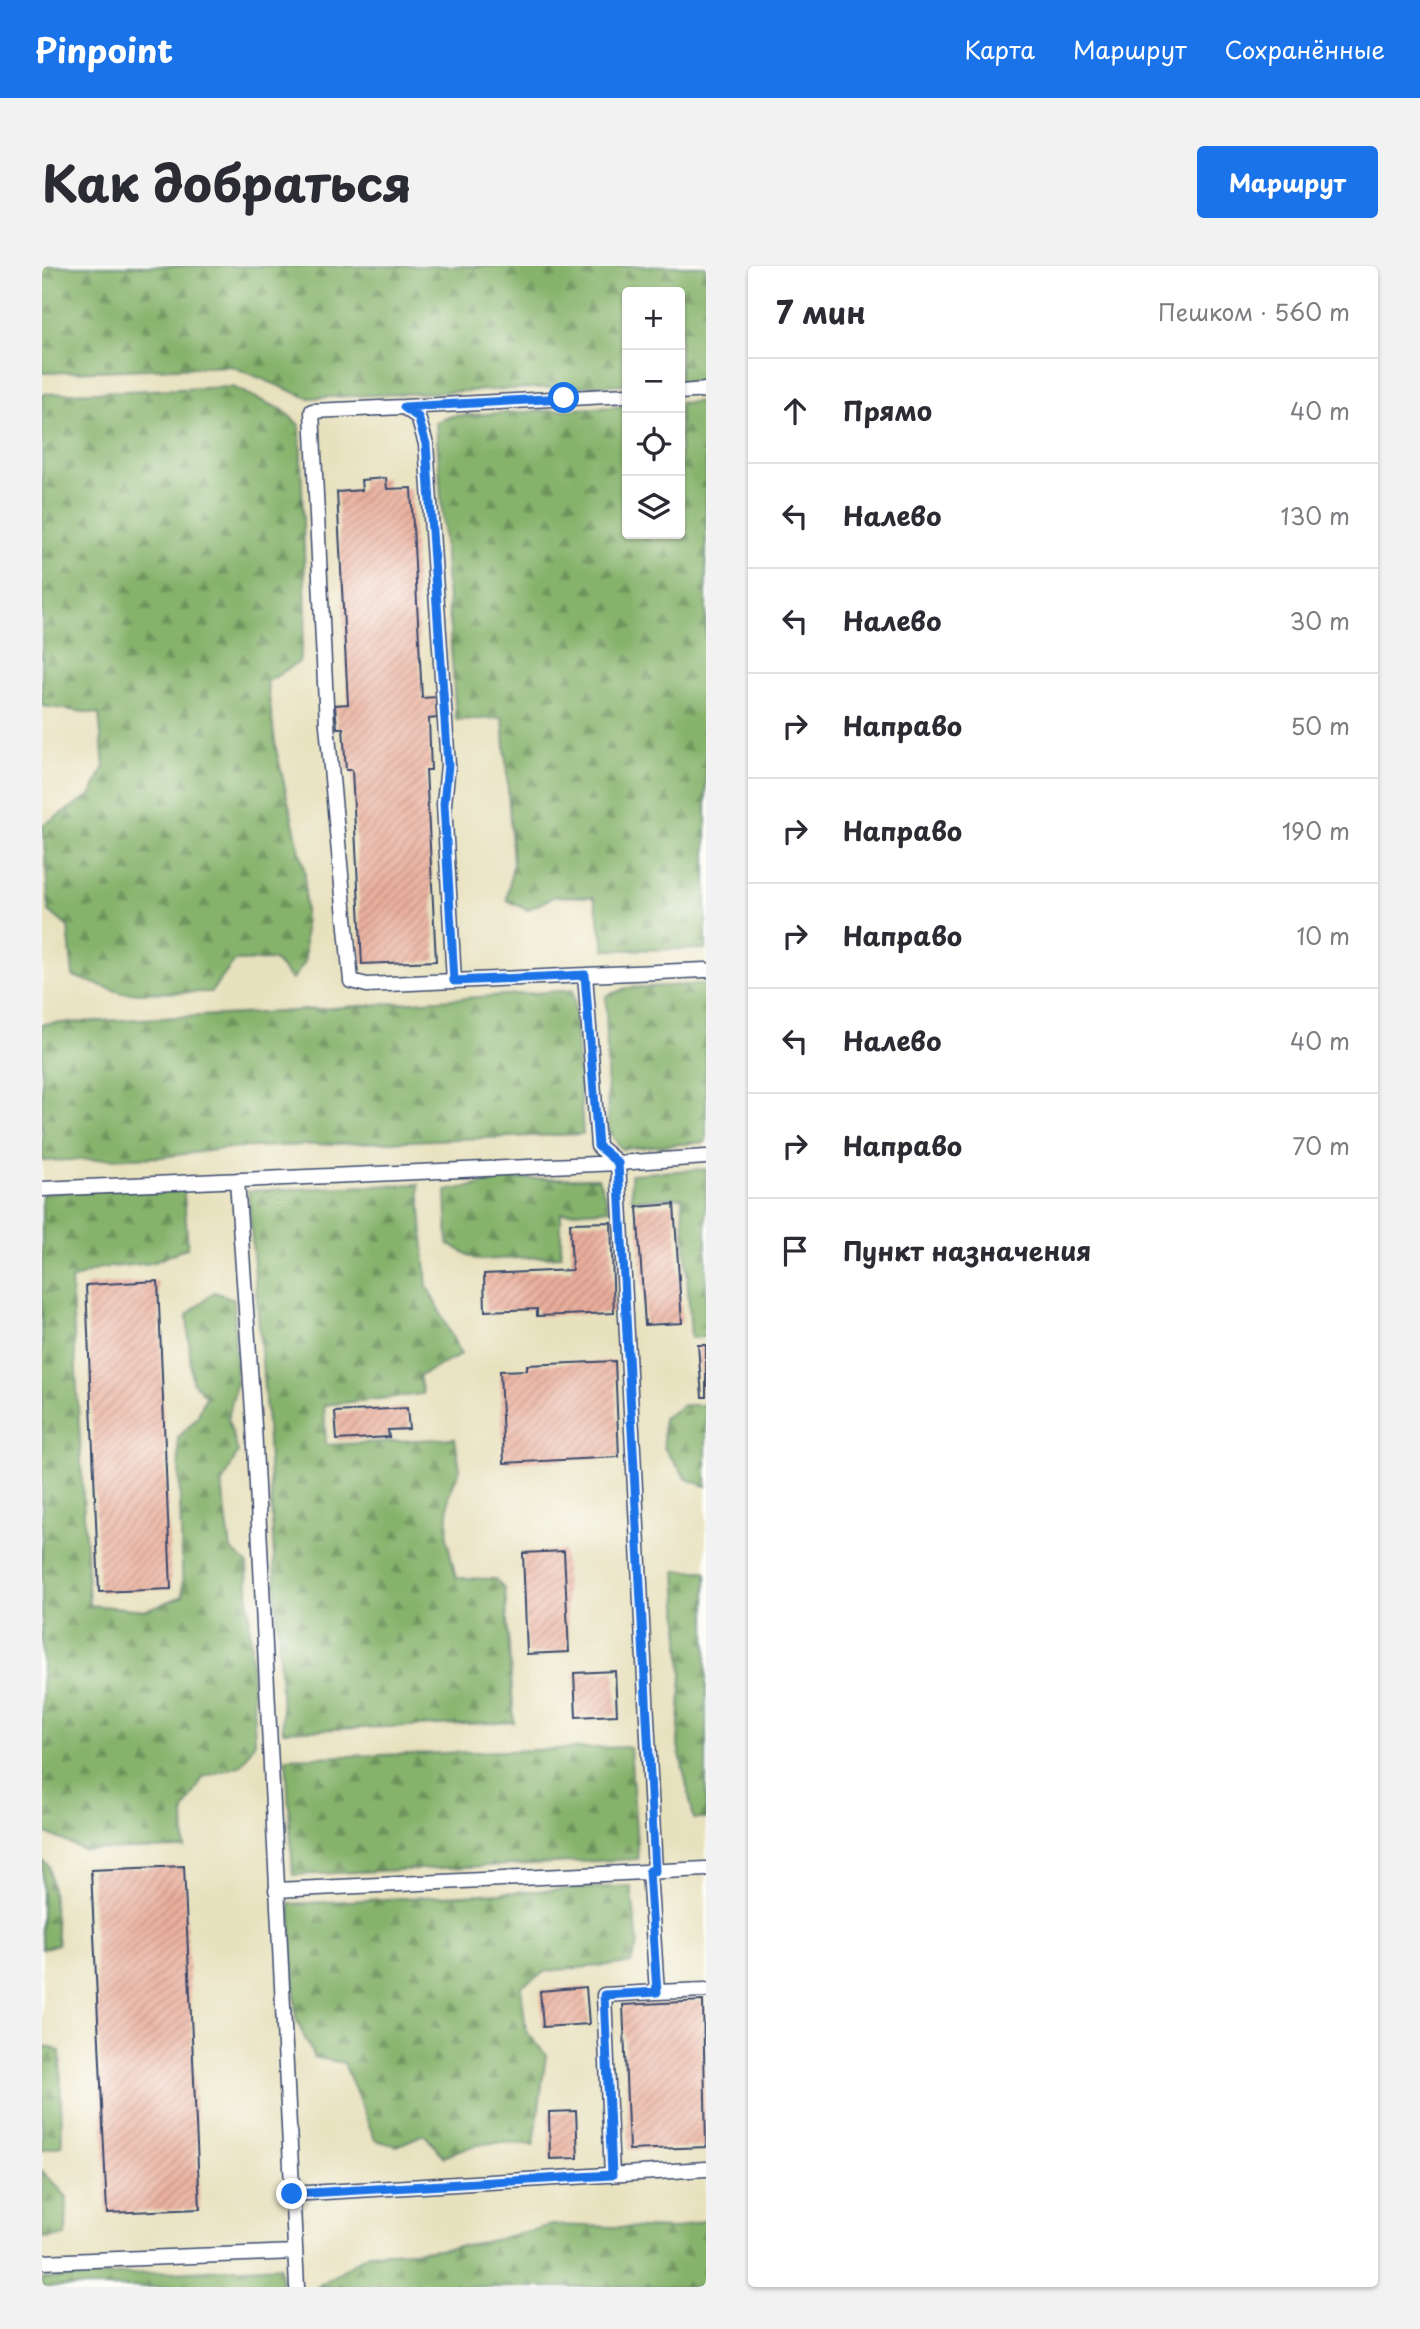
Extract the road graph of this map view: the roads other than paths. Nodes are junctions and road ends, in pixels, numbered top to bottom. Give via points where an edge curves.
1 (706, 390) edge
2 (685, 392) edge
3 (622, 395) edge
4 (404, 407) junction
5 (706, 970) edge
6 (585, 975) junction
7 (454, 981) junction
8 (706, 1157) edge
9 (618, 1163) junction
10 (237, 1180) junction
11 (42, 1189) edge
12 (706, 1869) edge
13 (652, 1871) junction
14 (276, 1890) junction
15 (706, 1990) edge
16 (657, 1992) junction
17 (706, 2169) edge
18 (612, 2175) junction
19 (292, 2194) junction
20 (295, 2252) junction
21 (42, 2262) edge
22 (297, 2287) edge

1 - 2 lane
3 - 4 lane
4 - 7 lane via 418,417 426,444 448,765 444,804
4 - 7 lane via 312,411 327,725 351,981 367,985
5 - 6 lane
6 - 7 lane
6 - 9 lane via 598,1146
8 - 9 lane
9 - 10 lane
9 - 13 lane
10 - 11 lane
10 - 14 lane
12 - 13 lane
13 - 14 lane
13 - 16 lane
14 - 19 lane
15 - 16 lane
16 - 18 lane via 604,1995
17 - 18 lane
18 - 19 lane
19 - 20 lane
20 - 21 lane
20 - 22 lane

